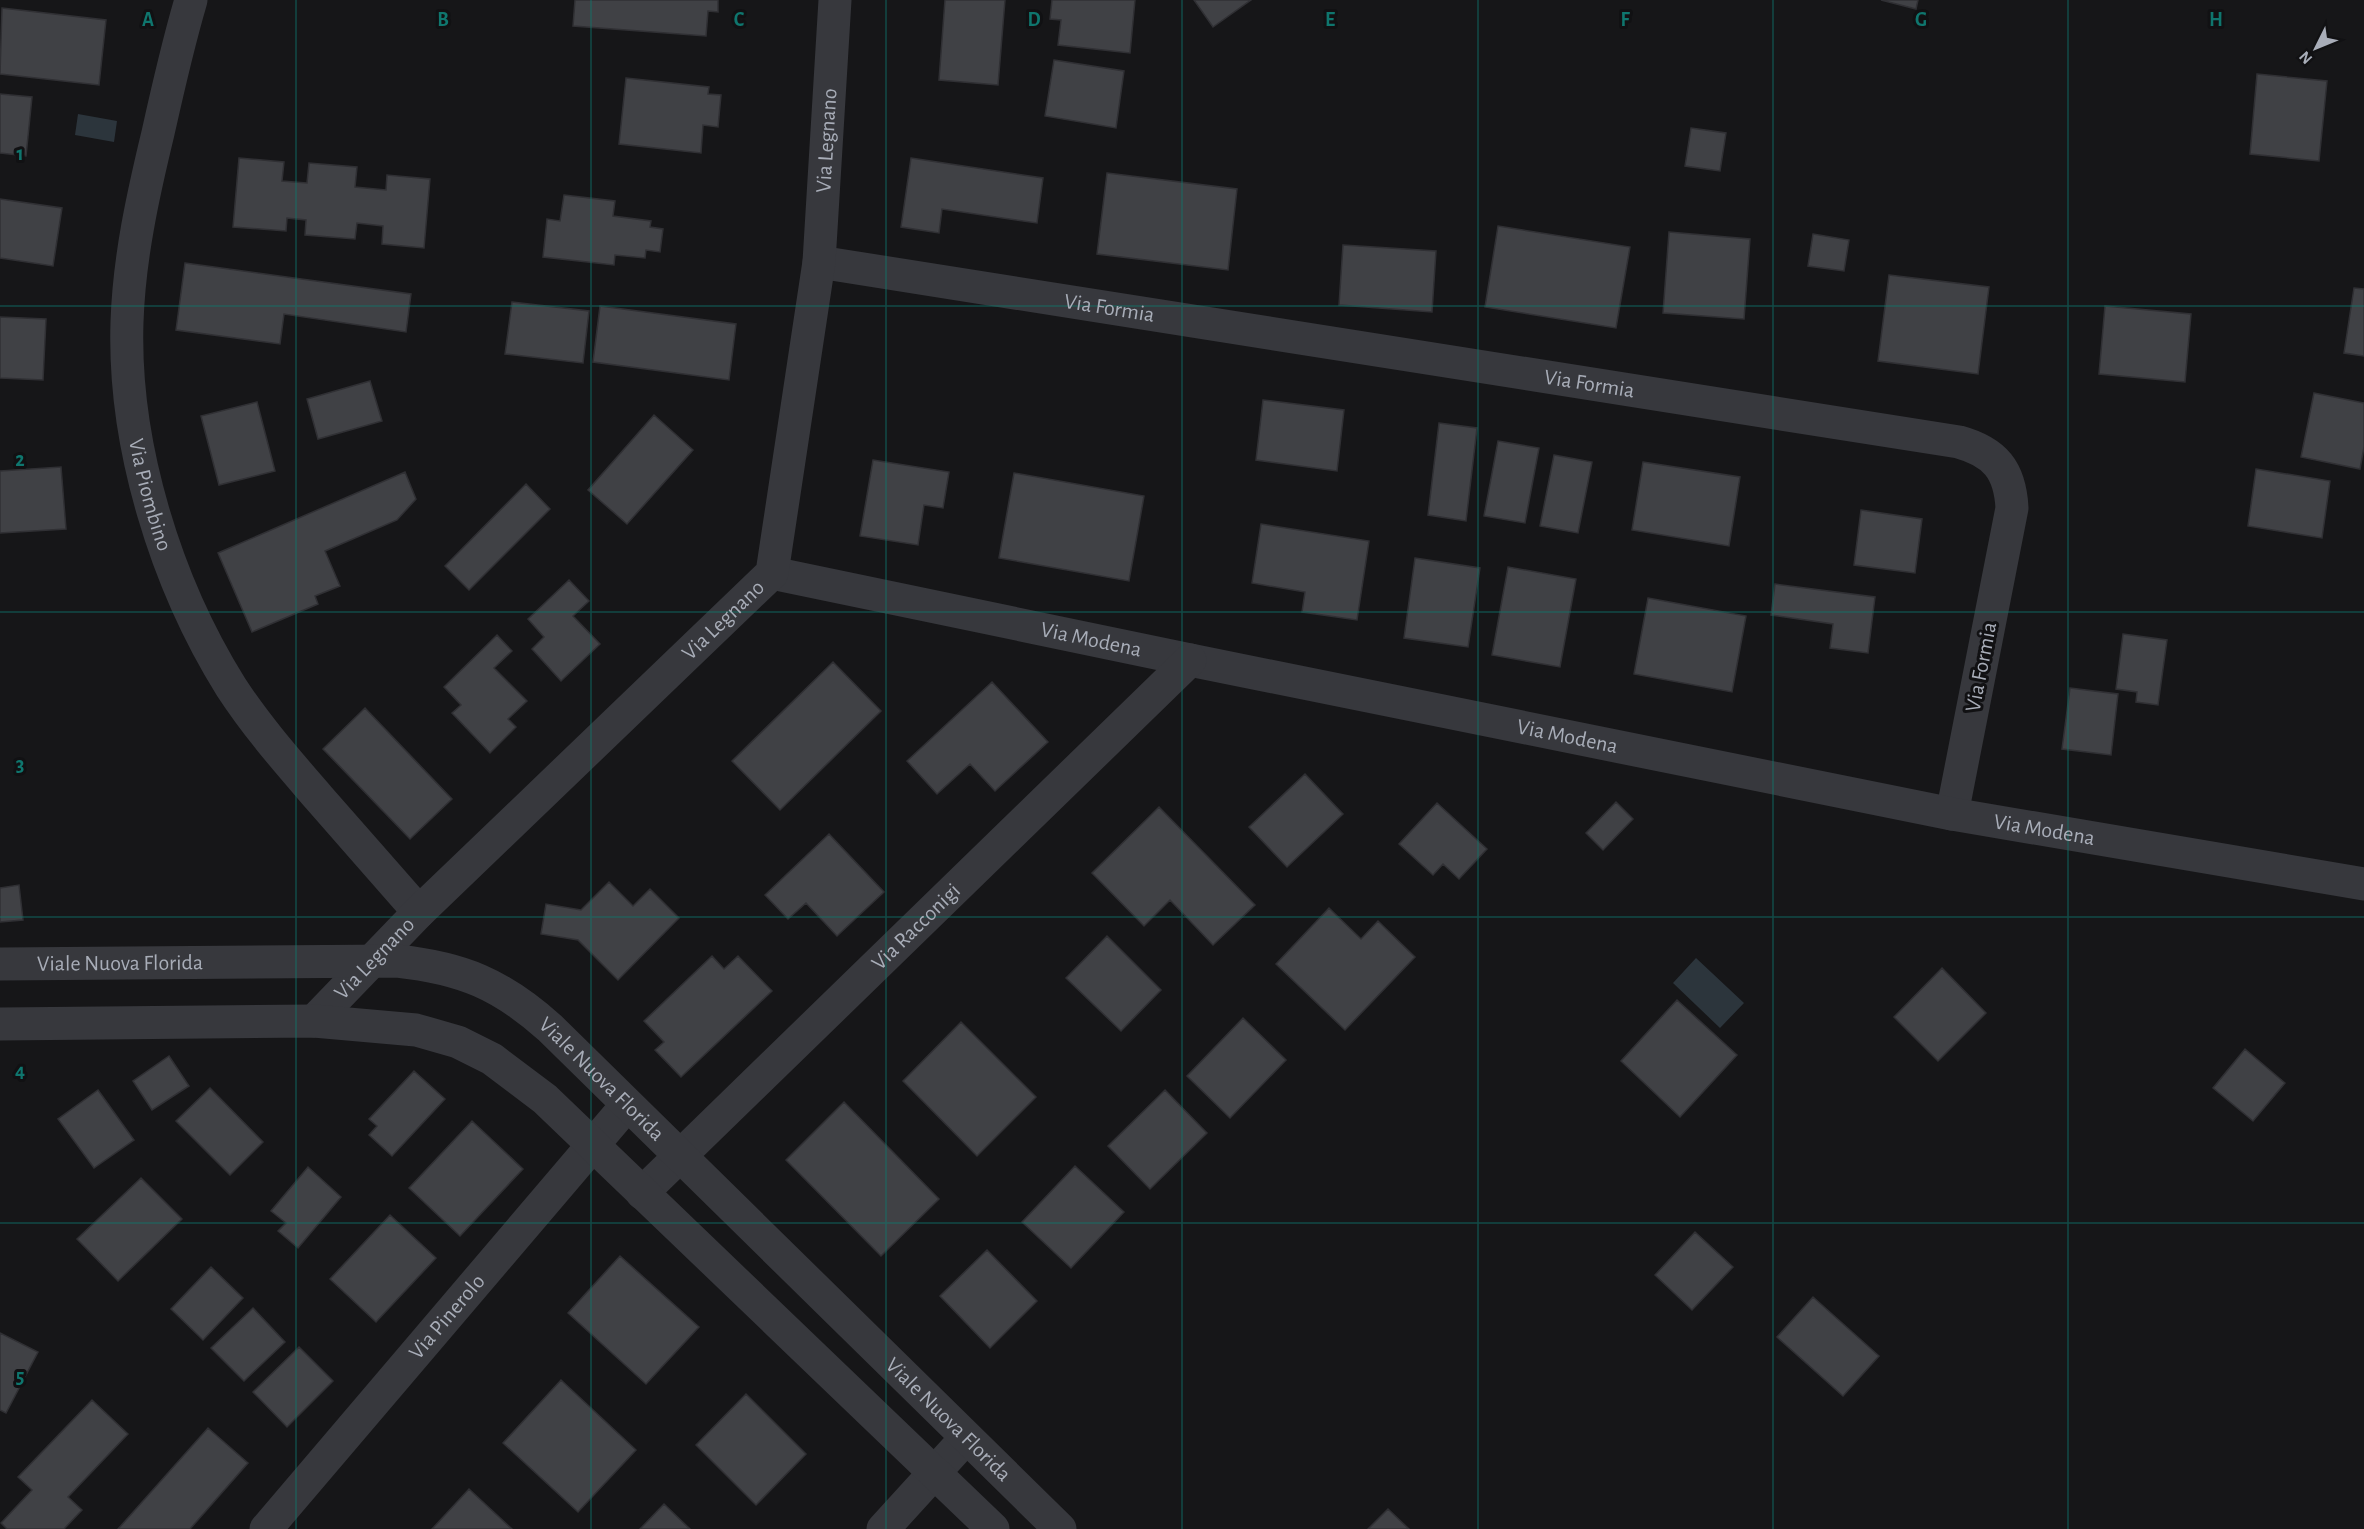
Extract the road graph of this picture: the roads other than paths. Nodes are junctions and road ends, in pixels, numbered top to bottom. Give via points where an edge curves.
1 (191, 0) edge
2 (835, 0) edge
3 (819, 262) junction
4 (772, 573) junction
5 (1190, 660) junction
6 (1952, 814) junction
7 (2364, 884) edge
8 (419, 912) junction
9 (372, 960) junction
10 (0, 964) edge
11 (314, 1022) junction
12 (0, 1024) edge
13 (627, 1105) junction
14 (592, 1145) junction
15 (679, 1156) junction
16 (642, 1193) junction
17 (966, 1438) junction
18 (934, 1472) junction
19 (266, 1529) edge
20 (883, 1529) edge
21 (993, 1529) edge
22 (1060, 1529) edge

1 - 8 street, Via Piombino via 151,160 131,269 127,323 129,385 152,507 182,595 232,687 294,769
2 - 3 street, Via Legnano
3 - 4 street, Via Legnano
3 - 6 street, Via Formia via 1959,442 1985,451 2002,468 2012,508
4 - 5 street, Via Modena
4 - 8 street, Via Legnano
5 - 6 street, Via Modena
5 - 15 street, Via Racconigi
6 - 7 street, Via Modena
8 - 9 street, Via Legnano
9 - 10 street, Viale Nuova Florida
9 - 11 street, Via Legnano
9 - 13 street, Viale Nuova Florida via 414,963 460,973 504,992 550,1028
11 - 12 street, Viale Nuova Florida
11 - 14 street, Viale Nuova Florida via 416,1030 474,1049 531,1087
13 - 14 street, Via Pinerolo
13 - 15 street, Viale Nuova Florida
14 - 16 street, Viale Nuova Florida
14 - 19 street, Via Pinerolo
15 - 16 street, Via Racconigi
15 - 17 street, Viale Nuova Florida
16 - 18 street, Viale Nuova Florida
17 - 18 street
17 - 22 street, Viale Nuova Florida
18 - 20 street
18 - 21 street, Viale Nuova Florida

